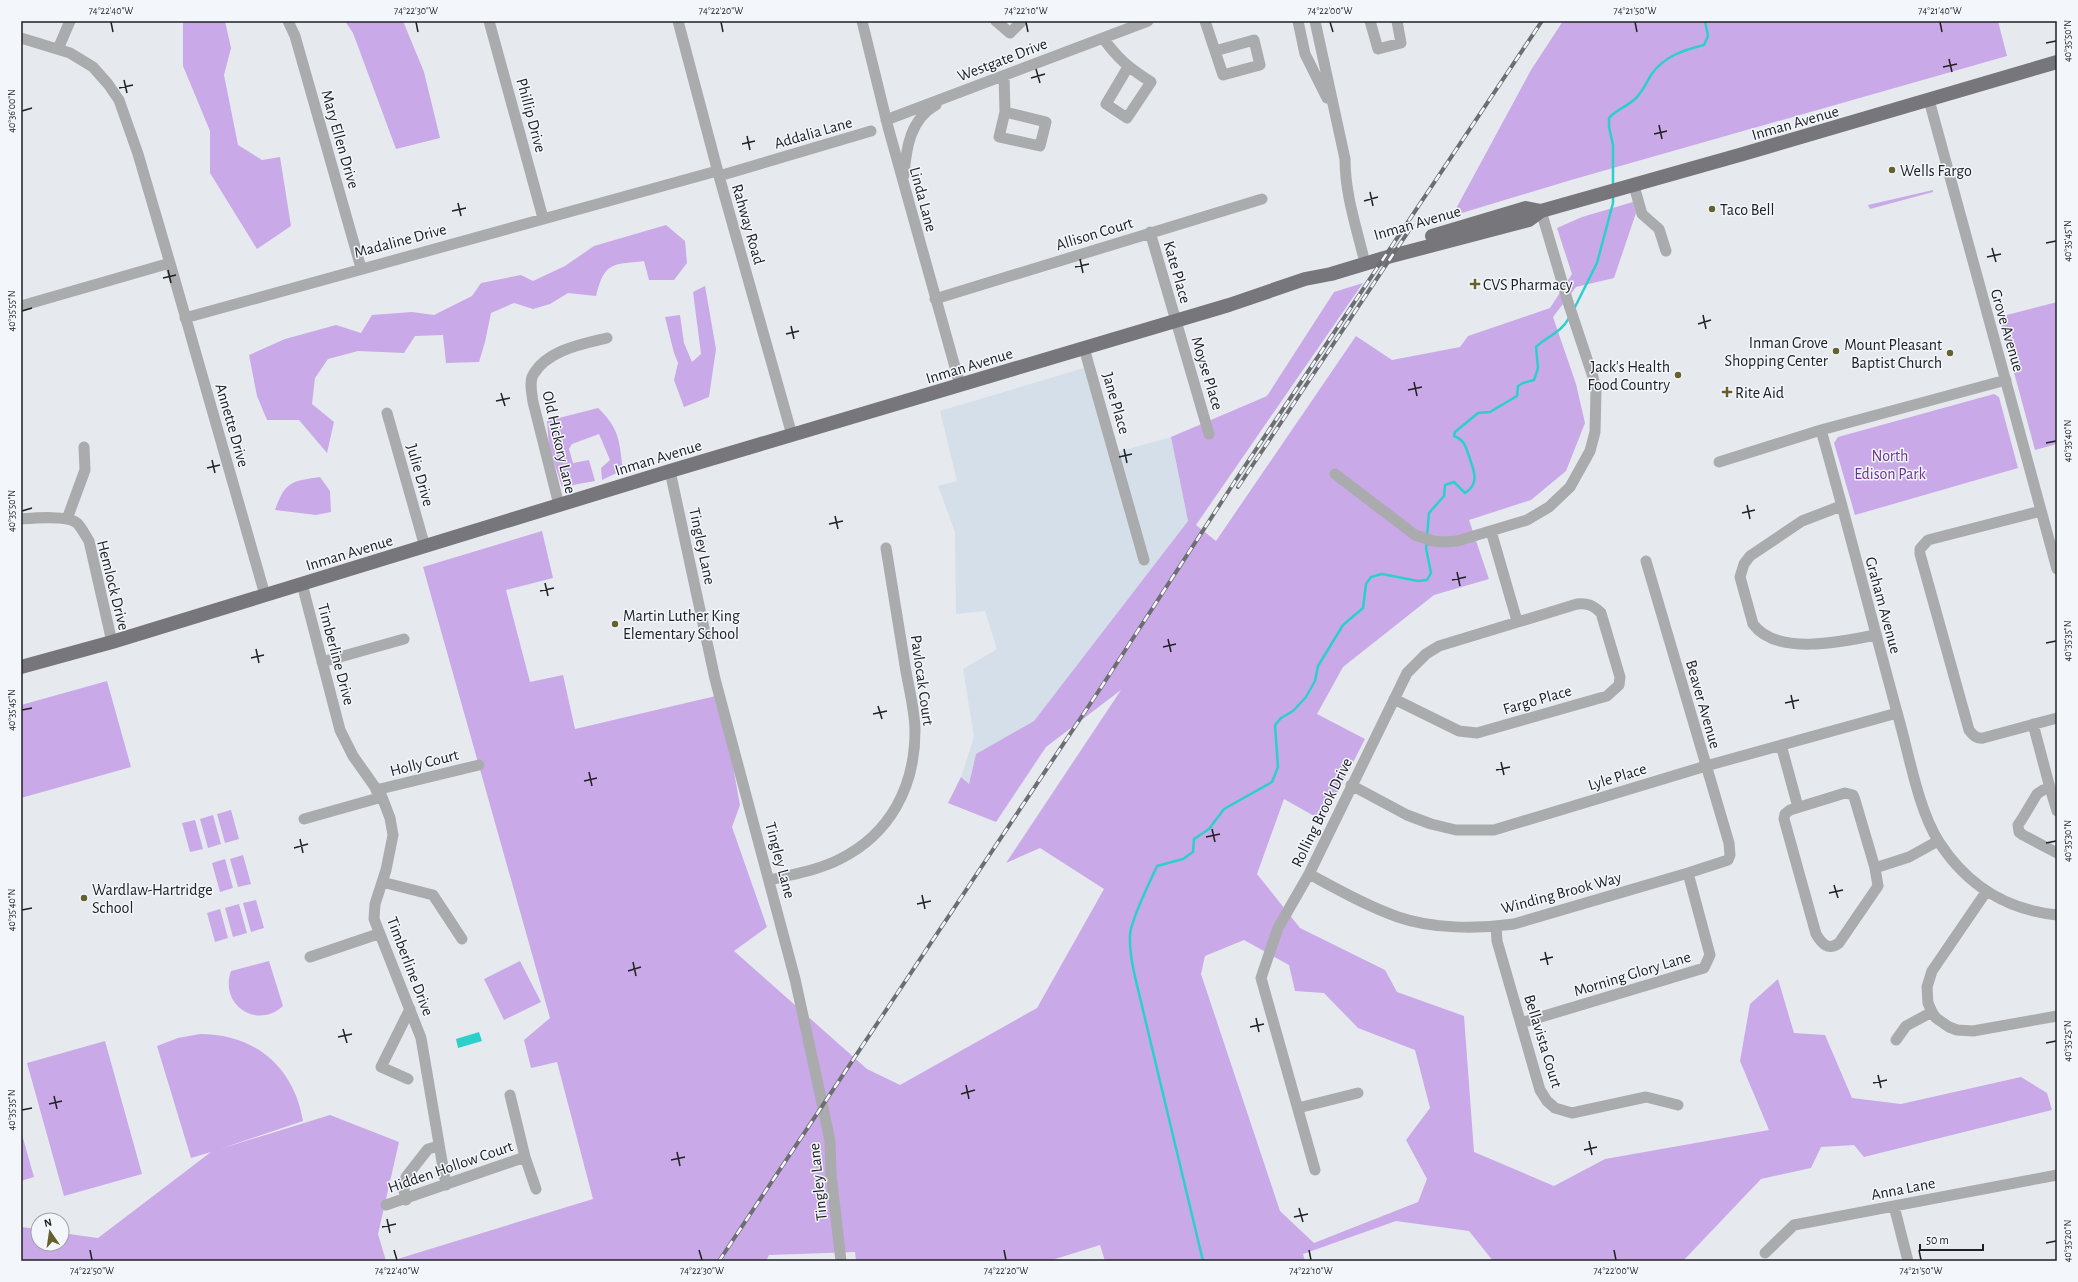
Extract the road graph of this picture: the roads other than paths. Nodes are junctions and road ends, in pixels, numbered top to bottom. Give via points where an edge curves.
1 (70, 21) edge
2 (288, 21) edge
3 (489, 21) edge
4 (678, 21) edge
5 (862, 21) edge
6 (996, 21) edge
7 (1022, 21) edge
8 (1148, 21) edge
9 (1205, 21) edge
10 (1298, 21) edge
11 (1315, 21) edge
12 (1370, 21) edge
13 (1397, 21) edge
14 (1127, 24) edge
15 (21, 38) edge
16 (1103, 38) junction
17 (58, 49) junction
18 (1215, 51) dead end
19 (2057, 62) edge
20 (1128, 67) junction
21 (1004, 76) junction
22 (962, 92) junction
23 (1928, 100) junction
24 (1333, 109) junction
25 (1005, 112) dead end
26 (886, 120) junction
27 (871, 131) dead end
28 (718, 174) junction
29 (903, 183) junction
30 (1634, 186) junction
31 (1262, 199) dead end
32 (1541, 211) junction
33 (544, 218) junction
34 (1150, 232) junction
35 (1666, 251) dead end
36 (1363, 255) junction
37 (170, 263) junction
38 (361, 268) junction
39 (1305, 278) junction
40 (935, 299) junction
41 (21, 306) edge
42 (185, 318) junction
43 (1176, 321) junction
44 (607, 338) dead end
45 (1084, 348) junction
46 (2006, 380) junction
47 (960, 385) junction
48 (387, 413) dead end
49 (1821, 430) junction
50 (1209, 434) dead end
51 (792, 435) junction
52 (84, 448) dead end
53 (1719, 462) dead end
54 (670, 471) junction
55 (1335, 474) dead end
56 (559, 506) junction
57 (1841, 506) junction
58 (2041, 511) junction
59 (21, 519) edge
60 (67, 519) junction
61 (1491, 532) junction
62 (425, 547) junction
63 (886, 548) dead end
64 (1144, 560) dead end
65 (1646, 561) dead end
66 (2057, 569) edge
67 (302, 584) junction
68 (265, 595) junction
69 (1601, 613) joint
70 (1517, 621) junction
71 (1875, 634) junction
72 (404, 639) dead end
73 (112, 642) junction
74 (322, 662) junction
75 (21, 667) edge
76 (1394, 699) junction
77 (1897, 713) junction
78 (2057, 718) edge
79 (2033, 724) junction
80 (1781, 745) junction
81 (479, 765) dead end
82 (1706, 766) junction
83 (1351, 785) junction
84 (2050, 788) junction
85 (379, 794) junction
86 (1798, 807) junction
87 (2057, 811) edge
88 (304, 818) dead end
89 (1938, 841) junction
90 (2057, 853) edge
91 (1730, 855) joint
92 (1875, 868) junction
93 (1688, 873) junction
94 (1309, 874) junction
95 (770, 880) junction
96 (382, 882) junction
97 (1986, 892) junction
98 (2057, 915) edge
99 (1496, 926) junction
100 (378, 934) junction
101 (462, 939) dead end
102 (310, 957) dead end
103 (410, 1009) junction
104 (1932, 1012) junction
105 (2057, 1016) edge
106 (1521, 1023) junction
107 (1896, 1040) dead end
108 (408, 1079) dead end
109 (1358, 1092) dead end
110 (510, 1095) dead end
111 (1678, 1105) dead end
112 (1298, 1108) junction
113 (439, 1146) junction
114 (525, 1157) junction
115 (1315, 1170) dead end
116 (2057, 1175) edge
117 (446, 1185) junction
118 (536, 1189) dead end
119 (406, 1200) junction
120 (386, 1205) dead end
121 (1894, 1206) junction
122 (1765, 1253) dead end
123 (841, 1261) edge
124 (1908, 1261) edge

1 - 17 street
2 - 38 street, Mary Ellen Drive via 296,36
3 - 33 street, Phillip Drive
4 - 28 street, Rahway Road
5 - 26 street, Linda Lane
6 - 7 street via 1010,34
8 - 14 street, Westgate Drive
9 - 18 street
10 - 24 street via 1306,54
11 - 24 street
12 - 13 street via 1378,49 1401,43
14 - 16 street, Westgate Drive
15 - 17 street, Annette Drive
16 - 20 street
16 - 21 street, Westgate Drive
17 - 37 street, Annette Drive via 70,52 93,67 119,100 138,154
19 - 23 main road, Inman Avenue
20 - 20 street via 1151,82 1127,118 1106,104
21 - 22 street, Westgate Drive
21 - 25 street
22 - 26 street, Westgate Drive
22 - 29 street via 932,107 916,124 905,151
23 - 30 main road, Inman Avenue
23 - 46 street, Grove Avenue
24 - 36 street via 1345,159 1345,181 1349,201
26 - 29 street, Linda Lane
27 - 28 street, Addalia Lane
28 - 33 street, Madaline Drive
28 - 51 street, Rahway Road
29 - 40 street, Linda Lane
30 - 32 main road, Inman Avenue
30 - 35 street via 1642,214 1660,229
31 - 34 street, Allison Court
32 - 36 main road, Inman Avenue via 1526,208
32 - 39 main road, Inman Avenue via 1529,220 1331,274
32 - 61 street via 1593,377 1596,390 1595,432 1590,451 1570,487 1549,507 1527,520
33 - 38 street, Madaline Drive
34 - 40 street, Allison Court
34 - 43 street, Kate Place
36 - 39 main road, Inman Avenue via 1323,268
37 - 41 street
37 - 42 street, Annette Drive
38 - 42 street, Madaline Drive
39 - 43 main road, Inman Avenue
40 - 47 street, Linda Lane
42 - 68 street, Annette Drive
43 - 45 main road, Inman Avenue
43 - 50 street, Moyse Place
44 - 56 street, Old Hickory Lane via 570,348 553,356 533,375 533,402
45 - 47 main road, Inman Avenue
45 - 64 street, Jane Place
46 - 49 street
46 - 58 street, Grove Avenue
47 - 51 main road, Inman Avenue
48 - 62 street, Julie Drive
49 - 53 street
49 - 57 street, Graham Avenue
51 - 54 main road, Inman Avenue
52 - 60 street via 85,470
54 - 56 main road, Inman Avenue
54 - 95 street, Tingley Lane via 715,679
55 - 61 street via 1421,538 1457,541
56 - 62 main road, Inman Avenue
57 - 71 street, Graham Avenue
57 - 71 street via 1802,521 1750,556 1740,577 1754,624 1767,636 1800,644 1847,641
58 - 66 street, Grove Avenue
58 - 79 street via 1928,540 1920,549 1969,730 1979,738
59 - 60 street
60 - 73 street, Hemlock Drive via 76,522 89,541
61 - 70 street
62 - 67 main road, Inman Avenue
63 - 95 street, Pavlocak Court via 915,730 909,778 897,807 886,823 873,838 857,850 819,867
65 - 82 street, Beaver Avenue
67 - 68 main road, Inman Avenue
67 - 74 street, Timberline Drive
68 - 73 main road, Inman Avenue
69 - 70 street, Rolling Brook Drive via 1595,606 1587,603
69 - 76 street, Fargo Place via 1620,677 1619,685 1607,696 1472,734 1441,724
70 - 76 street, Rolling Brook Drive via 1439,646 1426,654 1407,673
71 - 77 street, Graham Avenue
72 - 74 street
73 - 75 main road, Inman Avenue
74 - 85 street, Timberline Drive via 340,730 353,756
76 - 83 street, Rolling Brook Drive
77 - 80 street, Lyle Place
77 - 89 street, Graham Avenue via 1922,802
78 - 79 street
79 - 84 street
80 - 82 street, Lyle Place
80 - 86 street
81 - 85 street, Holly Court
82 - 83 street, Lyle Place via 1494,830 1456,830 1431,824 1407,815
82 - 91 street, Beaver Avenue via 1729,843
83 - 94 street, Rolling Brook Drive
84 - 87 street
84 - 90 street via 2037,794 2018,825 2019,832 2023,835
85 - 88 street, Holly Court
85 - 96 street, Timberline Drive via 390,818 393,836
86 - 92 street via 1845,793 1853,795
86 - 92 street via 1785,814 1784,823 1816,934 1822,944 1828,947 1839,943 1878,886
89 - 92 street via 1909,857
89 - 97 street, Graham Avenue via 1968,878
91 - 93 street, Winding Brook Way via 1724,862
93 - 99 street, Winding Brook Way via 1514,924
93 - 106 street, Morning Glory Lane via 1710,955 1704,968
94 - 99 street, Winding Brook Way via 1398,917 1465,927
94 - 112 street, Rolling Brook Drive via 1278,928 1261,978
95 - 123 street, Tingley Lane via 796,979 830,1140 831,1174
96 - 100 street, Timberline Drive via 375,904 374,919
96 - 101 street via 433,895
97 - 98 street, Graham Avenue via 2018,908
97 - 104 street via 1932,971 1927,987
99 - 106 street, Bellavista Court via 1497,941
100 - 102 street
100 - 103 street, Timberline Drive
103 - 108 street via 381,1067
103 - 113 street, Timberline Drive via 421,1038
104 - 105 street via 1950,1028 1973,1031
104 - 107 street via 1906,1026
106 - 111 street, Bellavista Court via 1540,1090 1554,1108 1572,1113 1646,1097
109 - 112 street
110 - 114 street, Hidden Hollow Court
112 - 115 street, Rolling Brook Drive
113 - 117 street, Timberline Drive
113 - 119 street via 428,1149 406,1177
114 - 117 street, Hidden Hollow Court
114 - 118 street, Hidden Hollow Court
116 - 121 street, Anna Lane
117 - 119 street, Hidden Hollow Court
119 - 120 street, Hidden Hollow Court
121 - 122 street, Anna Lane via 1794,1225
121 - 124 street

